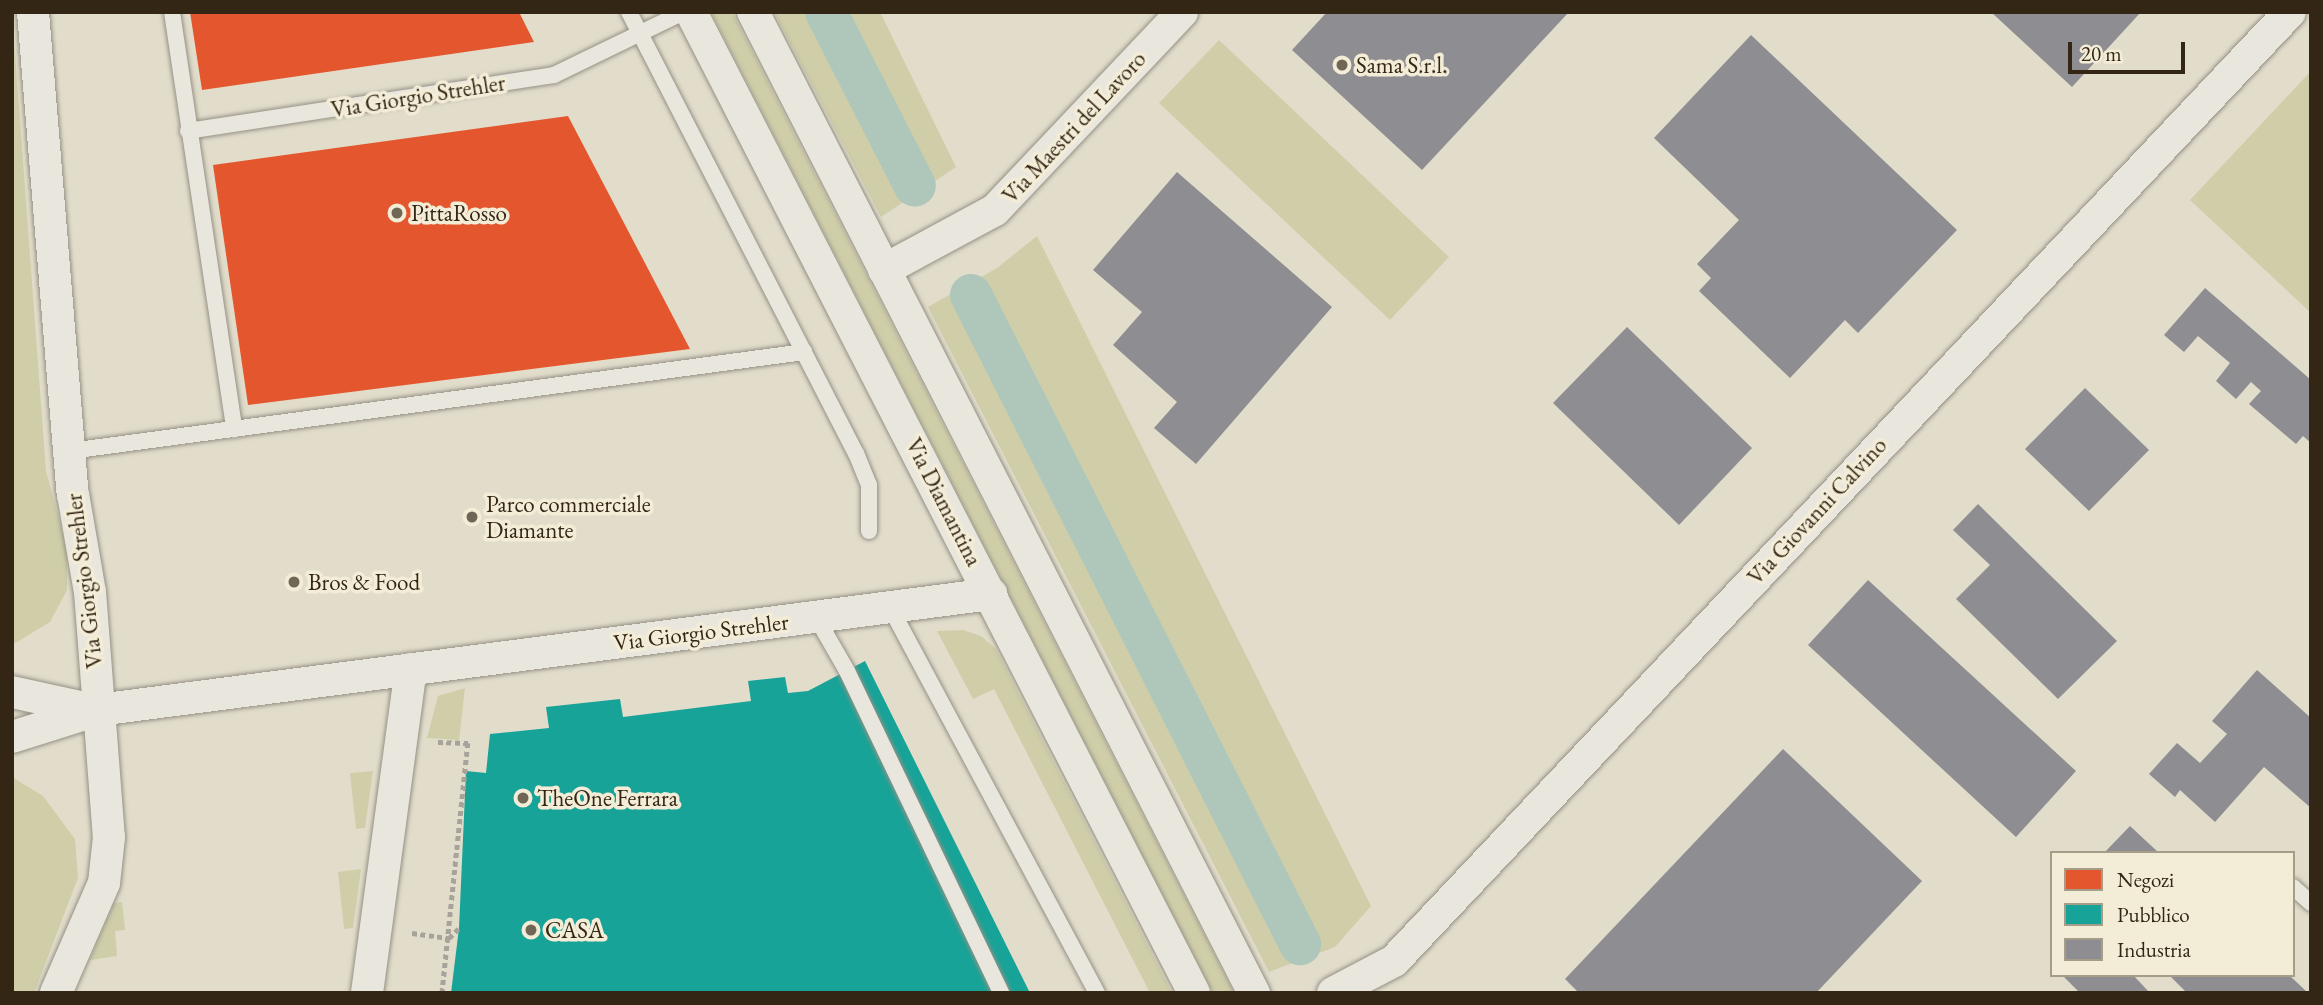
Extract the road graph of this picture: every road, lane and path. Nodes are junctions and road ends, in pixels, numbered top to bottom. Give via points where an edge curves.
1 (33, 12) edge
2 (172, 12) edge
3 (629, 12) edge
4 (684, 12) edge
5 (691, 12) edge
6 (752, 12) edge
7 (1182, 12) edge
8 (2290, 12) edge
9 (639, 32) junction
10 (188, 131) junction
11 (884, 270) junction
12 (804, 352) junction
13 (234, 429) junction
14 (70, 451) junction
15 (869, 531) dead end
16 (991, 594) junction
17 (890, 607) junction
18 (816, 617) junction
19 (411, 669) junction
20 (12, 692) edge
21 (98, 710) junction
22 (12, 737) edge
23 (402, 740) junction
24 (2295, 889) edge
25 (2311, 903) edge
26 (459, 928) dead end
27 (376, 929) junction
28 (449, 938) junction
29 (56, 993) edge
30 (367, 993) edge
31 (442, 993) edge
32 (1001, 993) edge
33 (1097, 993) edge
34 (1194, 993) edge
35 (1254, 993) edge
36 (1333, 993) edge

1 - 14 street, Via Giorgio Strehler
2 - 10 lane
3 - 9 lane
4 - 9 lane, Via Giorgio Strehler
5 - 16 street, Via Diamantina
6 - 11 street
7 - 11 street, Via Maestri del Lavoro via 995,210
8 - 36 street, Via Giovanni Calvino via 1394,961
9 - 10 lane, Via Giorgio Strehler via 554,75
9 - 12 lane
10 - 13 lane
11 - 35 street
12 - 13 lane
12 - 15 lane via 864,471 871,499
13 - 14 lane
14 - 21 street, Via Giorgio Strehler via 90,592
16 - 17 street, Via Giorgio Strehler
16 - 34 street, Via Diamantina
17 - 18 street, Via Giorgio Strehler
17 - 33 lane
18 - 19 street, Via Giorgio Strehler
18 - 32 lane via 847,671
19 - 21 street, Via Giorgio Strehler
19 - 23 street
20 - 21 street, Via Giorgio Strehler
21 - 22 street, Via Giorgio Strehler
21 - 29 street via 109,837 105,873
23 - 27 street
23 - 28 path via 468,743
24 - 25 lane
26 - 28 path
27 - 28 path
27 - 30 street
28 - 31 path

